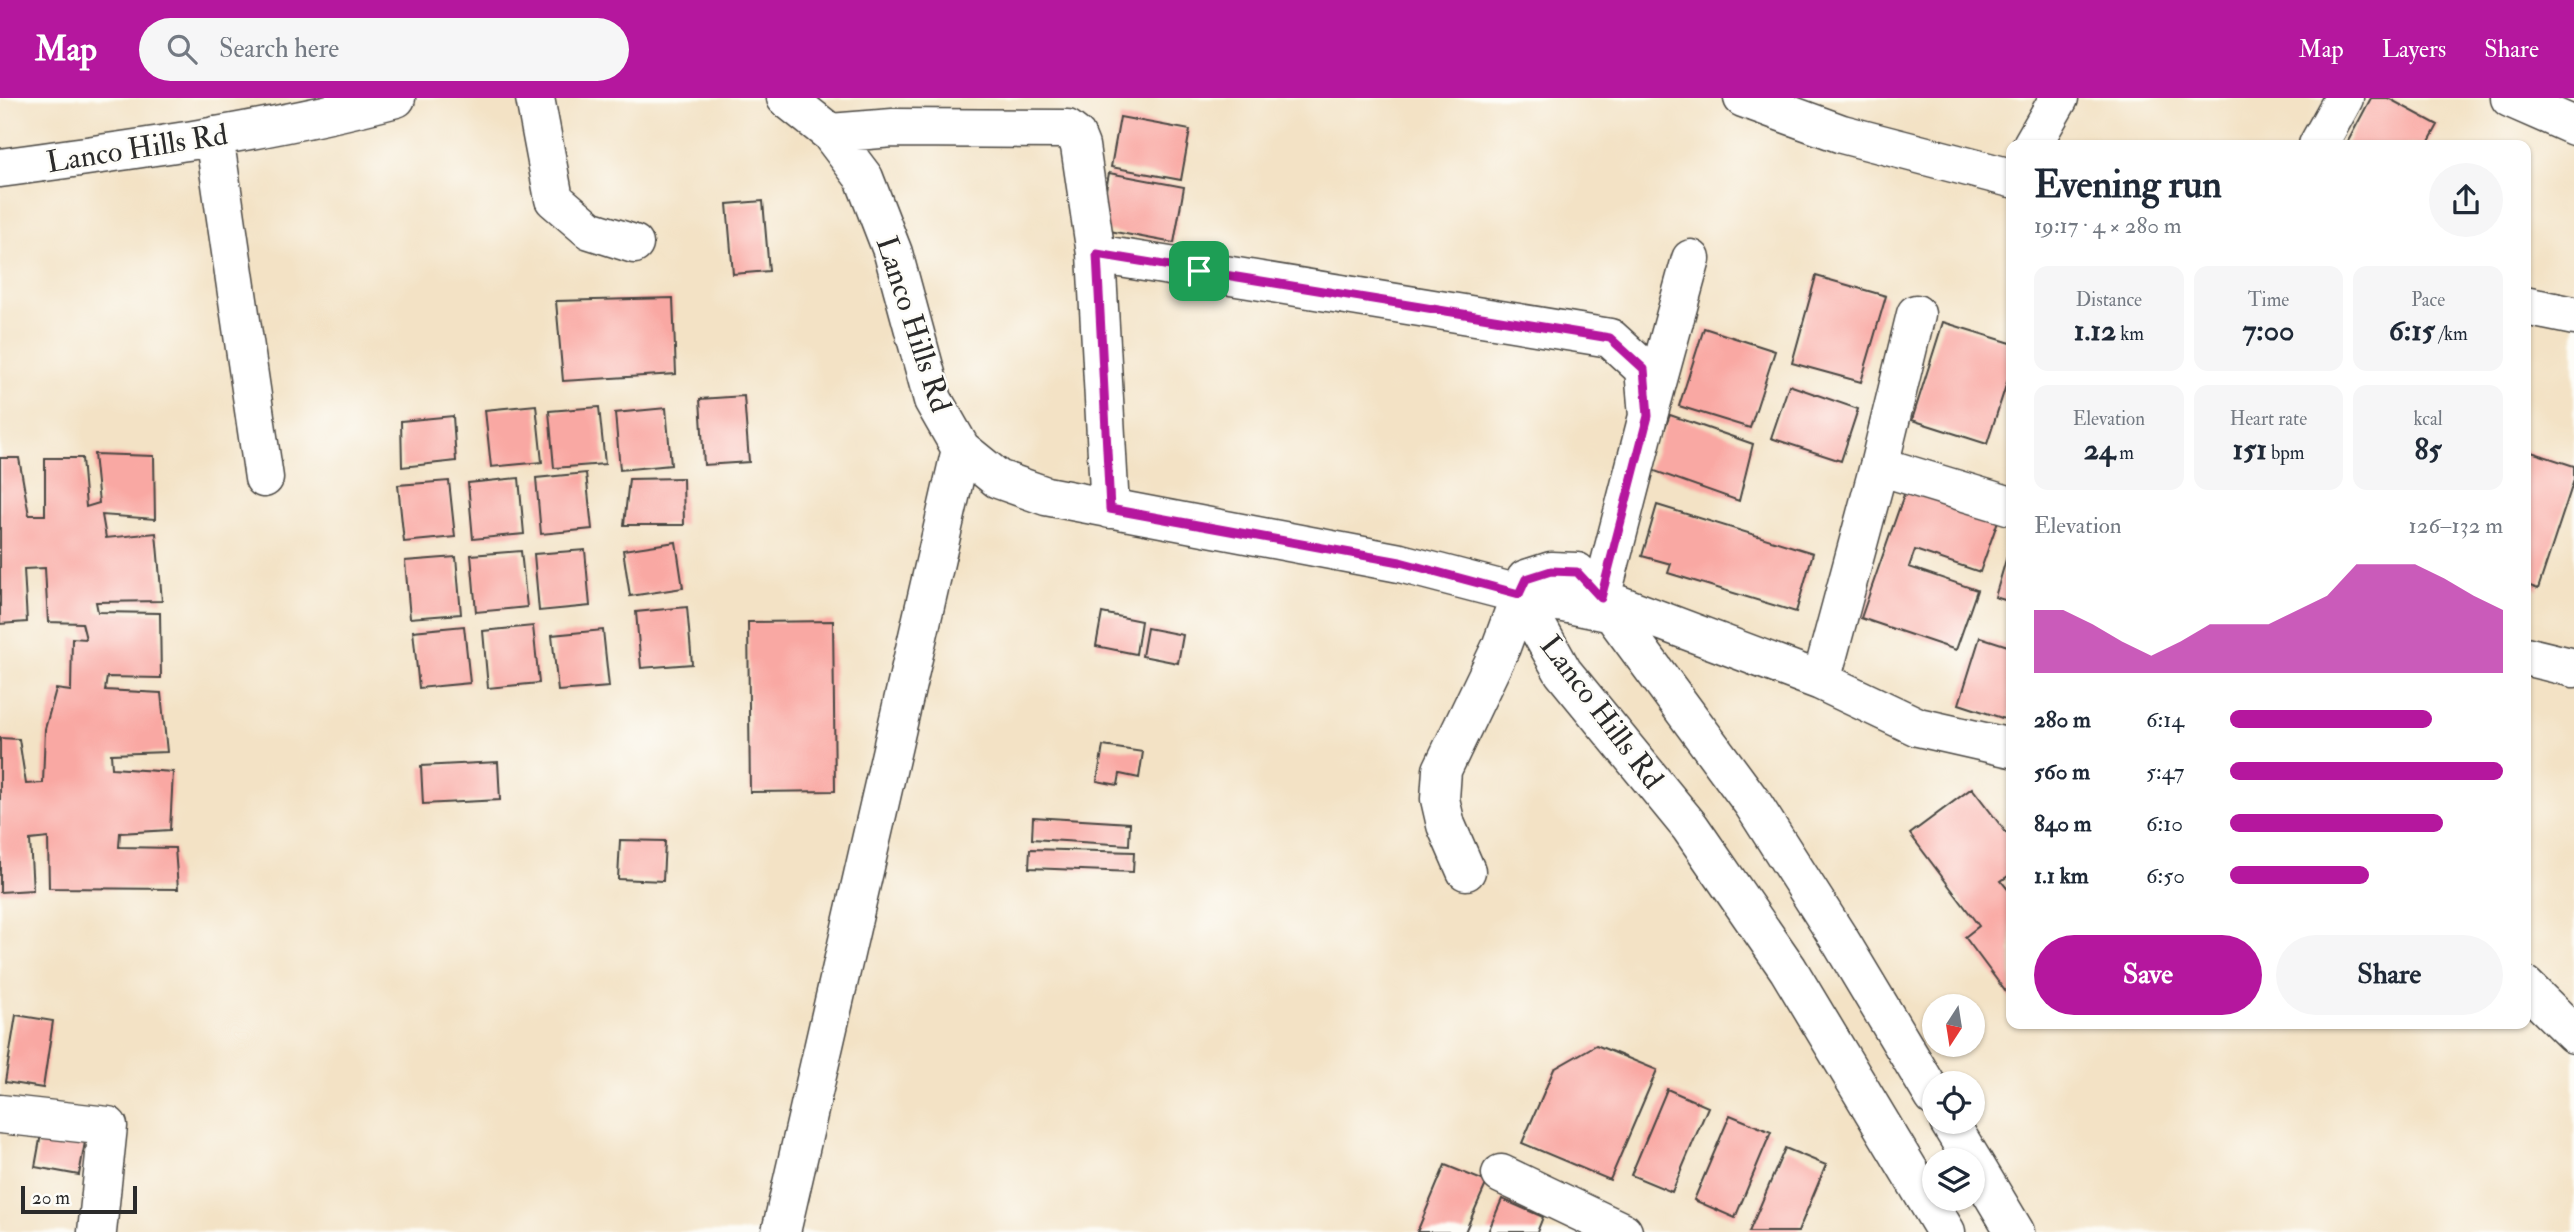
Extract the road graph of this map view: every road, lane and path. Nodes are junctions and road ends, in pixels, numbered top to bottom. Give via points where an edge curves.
1 (396, 98) edge
2 (535, 98) edge
3 (786, 98) edge
4 (1743, 98) edge
5 (2059, 98) edge
6 (2344, 98) edge
7 (2510, 98) edge
8 (1788, 106) edge
9 (2571, 119) edge
10 (830, 133) junction
11 (214, 136) junction
12 (2035, 140) edge
13 (2321, 140) edge
14 (0, 168) edge
15 (2006, 177) edge
16 (634, 244) dead end
17 (1097, 254) junction
18 (1691, 259) dead end
19 (2531, 307) edge
20 (1916, 314) dead end
21 (2574, 316) edge
22 (1648, 416) junction
23 (961, 449) junction
24 (1879, 466) junction
25 (264, 478) dead end
26 (2006, 504) edge
27 (1110, 509) junction
28 (1519, 594) junction
29 (1607, 605) junction
30 (2531, 657) edge
31 (2574, 668) edge
32 (1821, 681) junction
33 (2006, 747) edge
34 (1466, 871) dead end
35 (2531, 992) edge
36 (2574, 1034) edge
37 (1922, 1077) edge
38 (0, 1114) edge
39 (1501, 1174) dead end
40 (1985, 1182) edge
41 (97, 1232) edge
42 (781, 1232) edge
43 (1623, 1232) edge
44 (1946, 1232) edge
45 (2015, 1232) edge

1 - 11 street, Lanco Hills Rd
2 - 16 street via 554,199 590,230
3 - 10 street, Lanco Hills Rd
4 - 8 street
5 - 12 street
6 - 13 street
7 - 9 street
8 - 15 street via 1842,134
10 - 17 street via 893,128 1067,129 1080,146
10 - 23 street, Lanco Hills Rd via 864,178 893,253 933,400
11 - 14 street, Lanco Hills Rd
11 - 25 street
17 - 22 street via 1610,338 1644,369
17 - 27 street
18 - 22 street
19 - 21 street
20 - 24 street
22 - 29 street
23 - 27 street, Lanco Hills Rd via 998,479 1046,496
23 - 42 street
24 - 26 street
24 - 32 street
27 - 28 street, Lanco Hills Rd via 1400,562
28 - 29 street via 1526,579 1551,571 1577,572
28 - 34 street via 1501,647 1442,769 1440,799
28 - 44 street, Lanco Hills Rd via 1563,672 1690,827 1788,969
29 - 32 street
29 - 37 street via 1753,804
30 - 31 street
32 - 33 street via 1918,727
35 - 36 street
38 - 41 street via 108,1126
39 - 43 street
40 - 45 street

